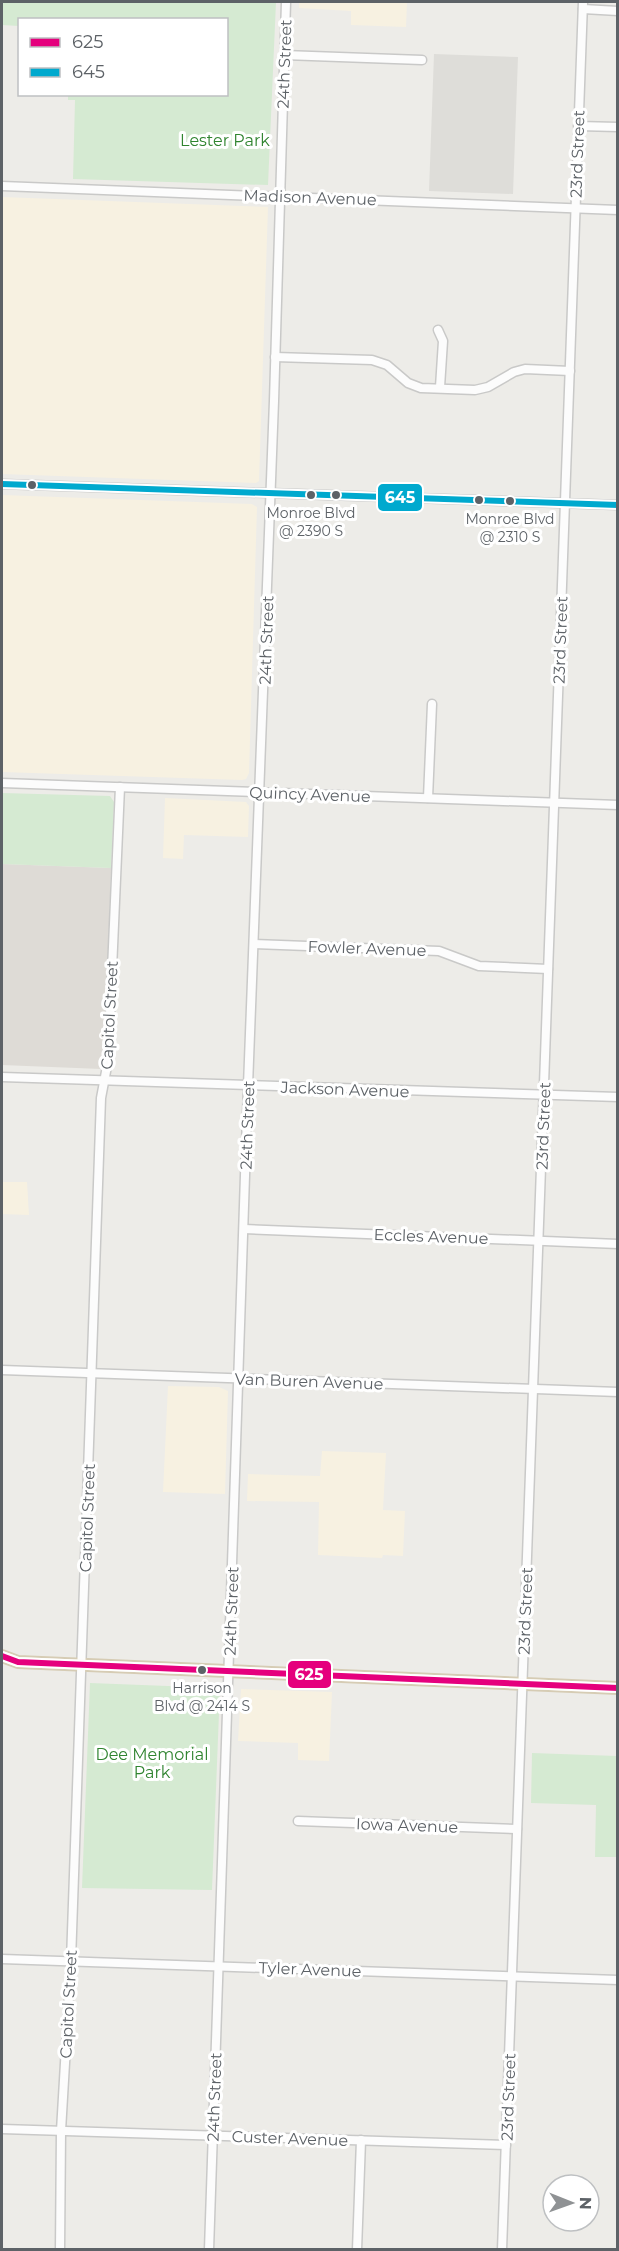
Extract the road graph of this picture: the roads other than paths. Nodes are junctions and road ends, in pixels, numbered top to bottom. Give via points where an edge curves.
1 (286, 2) edge
2 (583, 5) edge
3 (618, 11) edge
4 (284, 56) junction
5 (422, 60) dead end
6 (579, 126) junction
7 (618, 127) edge
8 (2, 186) edge
9 (279, 196) junction
10 (576, 209) junction
11 (618, 210) edge
12 (438, 330) dead end
13 (275, 357) junction
14 (570, 371) junction
15 (440, 387) junction
16 (2, 484) edge
17 (271, 494) junction
18 (565, 503) junction
19 (618, 505) edge
20 (432, 704) dead end
21 (2, 783) edge
22 (120, 787) junction
23 (260, 792) junction
24 (428, 798) junction
25 (554, 803) junction
26 (618, 805) edge
27 (254, 944) junction
28 (548, 969) junction
29 (2, 1077) edge
30 (106, 1081) junction
31 (248, 1086) junction
32 (544, 1094) junction
33 (618, 1097) edge
34 (244, 1229) junction
35 (538, 1241) junction
36 (618, 1244) edge
37 (2, 1370) edge
38 (92, 1372) junction
39 (239, 1379) junction
40 (534, 1388) junction
41 (618, 1392) edge
42 (2, 1656) edge
43 (2, 1661) edge
44 (18, 1662) junction
45 (82, 1665) junction
46 (2, 1666) edge
47 (229, 1671) junction
48 (523, 1685) junction
49 (618, 1688) edge
50 (298, 1821) dead end
51 (517, 1829) junction
52 (2, 1959) edge
53 (71, 1961) junction
54 (218, 1966) junction
55 (512, 1976) junction
56 (618, 1980) edge
57 (2, 2129) edge
58 (61, 2131) junction
59 (212, 2136) junction
60 (361, 2140) junction
61 (506, 2145) junction
62 (60, 2250) edge
63 (209, 2250) edge
64 (357, 2250) edge
65 (502, 2250) edge

1 - 4 street, 24th Street
2 - 3 street
2 - 6 street, 23rd Street
4 - 5 street
4 - 9 street, 24th Street
6 - 7 street
6 - 10 street, 23rd Street
8 - 9 street, Madison Avenue
9 - 10 street, Madison Avenue
9 - 13 street, 24th Street
10 - 11 street, Madison Avenue
10 - 14 street, 23rd Street
12 - 15 street via 443,341
13 - 15 street via 372,360 387,365 408,383 421,388
13 - 17 street, 24th Street
14 - 15 street via 525,369 475,390
14 - 18 street, 23rd Street
16 - 17 street
17 - 18 street
17 - 23 street, 24th Street
18 - 19 street
18 - 25 street, 23rd Street
20 - 24 street
21 - 22 street, Quincy Avenue
22 - 23 street, Quincy Avenue
22 - 30 street, Capitol Street
23 - 24 street, Quincy Avenue
23 - 27 street, 24th Street
24 - 25 street, Quincy Avenue
25 - 26 street, Quincy Avenue
25 - 28 street, 23rd Street
27 - 28 street, Fowler Avenue via 439,951 479,966
27 - 31 street, 24th Street
28 - 32 street, 23rd Street
29 - 30 street, Jackson Avenue
30 - 31 street, Jackson Avenue
30 - 38 street, Capitol Street via 102,1098
31 - 32 street, Jackson Avenue
31 - 34 street, 24th Street
32 - 33 street, Jackson Avenue
32 - 35 street, 23rd Street
34 - 35 street, Eccles Avenue
34 - 39 street, 24th Street
35 - 36 street, Eccles Avenue
35 - 40 street, 23rd Street
37 - 38 street, Van Buren Avenue
38 - 39 street, Van Buren Avenue
38 - 45 street, Capitol Street
39 - 40 street, Van Buren Avenue
39 - 47 street, 24th Street
40 - 41 street, Van Buren Avenue
40 - 48 street, 23rd Street
42 - 44 main road
43 - 44 main road
44 - 45 main road
44 - 46 main road
45 - 47 main road
45 - 53 street, Capitol Street
47 - 48 main road
47 - 54 street, 24th Street
48 - 49 main road
48 - 51 street, 23rd Street
50 - 51 street, Iowa Avenue
51 - 55 street, 23rd Street
52 - 53 street, Tyler Avenue
53 - 54 street, Tyler Avenue
53 - 58 street, Capitol Street
54 - 55 street, Tyler Avenue
54 - 59 street, 24th Street
55 - 56 street, Tyler Avenue
55 - 61 street, 23rd Street
57 - 58 street, Custer Avenue
58 - 59 street, Custer Avenue
58 - 62 street, Capitol Street
59 - 60 street, Custer Avenue
59 - 63 street, 24th Street
60 - 61 street, Custer Avenue
60 - 64 street
61 - 65 street, 23rd Street

